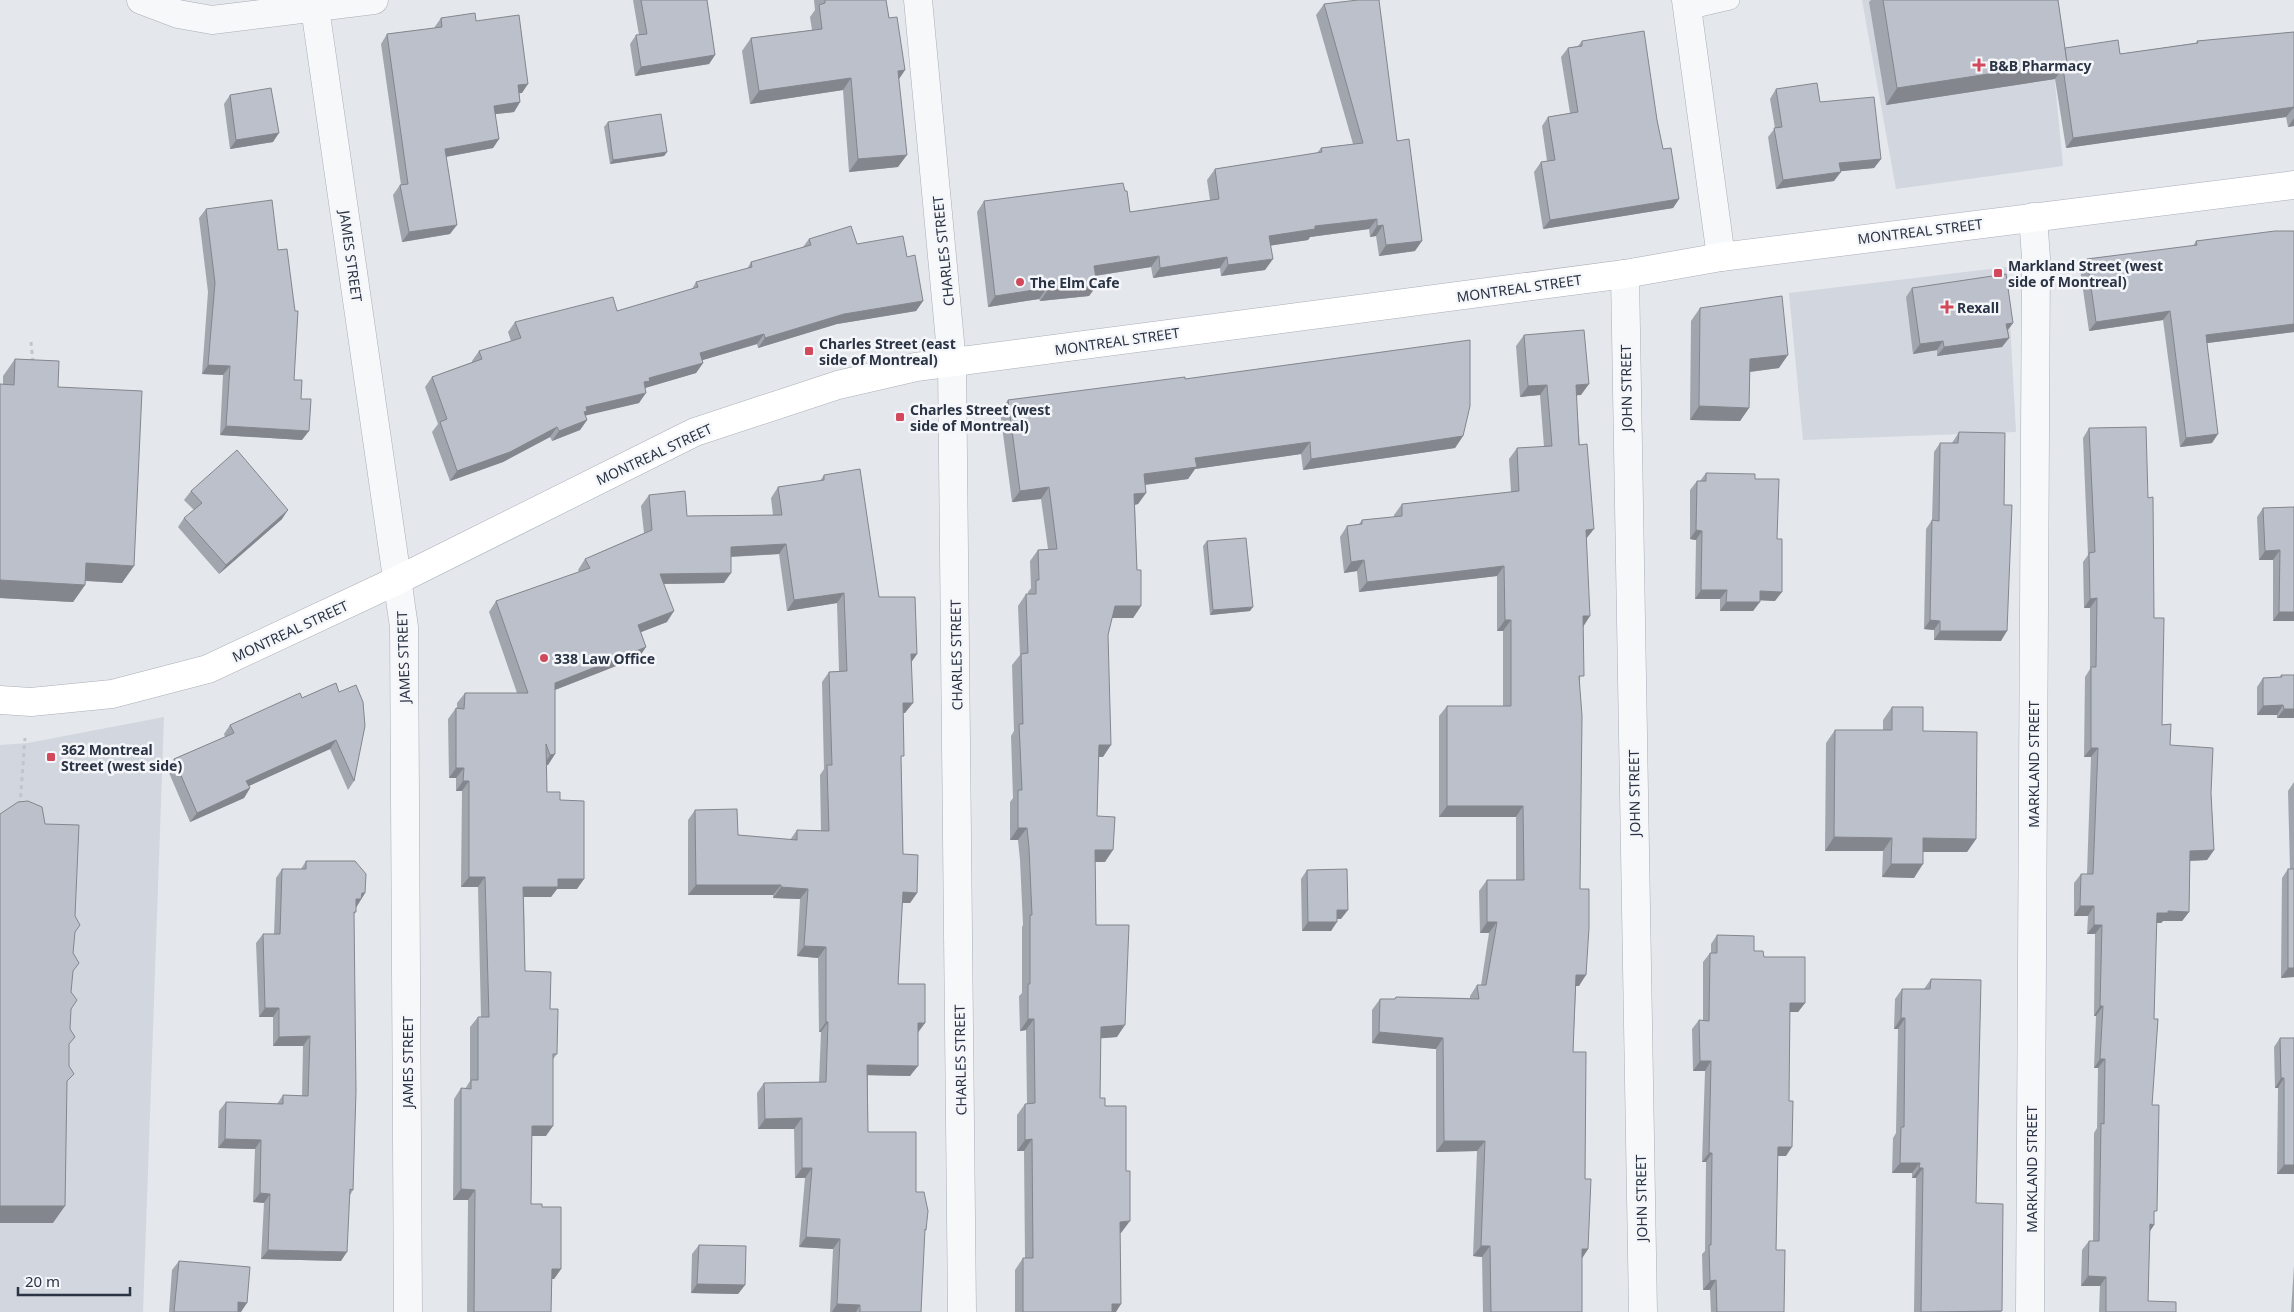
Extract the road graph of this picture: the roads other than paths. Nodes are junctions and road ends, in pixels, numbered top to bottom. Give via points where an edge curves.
1 (374, 0) edge
2 (918, 0) edge
3 (1730, 0) edge
4 (146, 1) edge
5 (1686, 5) edge
6 (315, 8) junction
7 (2294, 185) edge
8 (2033, 217) junction
9 (1721, 257) junction
10 (1625, 274) junction
11 (952, 363) junction
12 (398, 580) junction
13 (0, 700) edge
14 (408, 1312) edge
15 (962, 1312) edge
16 (1643, 1312) edge
17 (2030, 1312) edge

1 - 6 street
2 - 11 street, CHARLES STREET
3 - 5 lane
4 - 6 street via 178,14 212,20
5 - 9 street
6 - 12 street, JAMES STREET
7 - 8 main road, MONTREAL STREET
8 - 9 main road, MONTREAL STREET
8 - 17 street, MARKLAND STREET via 2036,258
9 - 10 main road, MONTREAL STREET
10 - 11 main road, MONTREAL STREET
10 - 16 street, JOHN STREET
11 - 12 main road, MONTREAL STREET via 916,367 838,385 695,432
11 - 15 street, CHARLES STREET
12 - 13 main road, MONTREAL STREET via 208,669 112,694 31,702
12 - 14 street, JAMES STREET via 404,627

